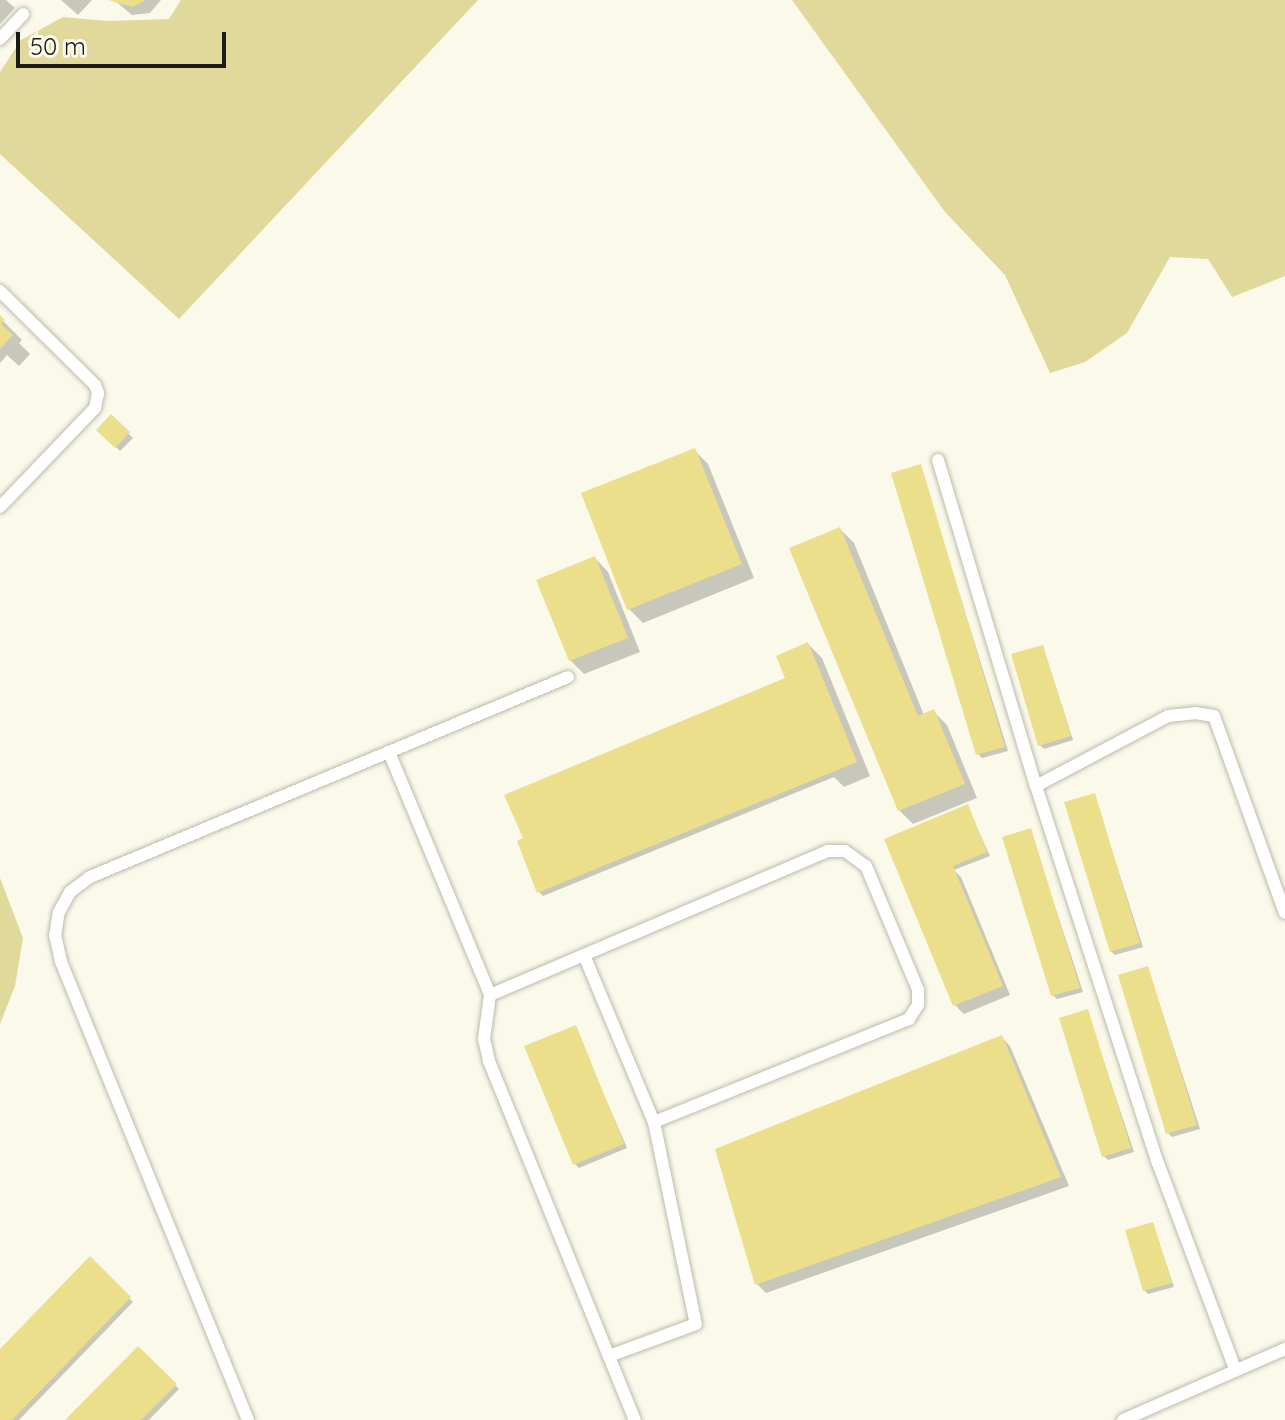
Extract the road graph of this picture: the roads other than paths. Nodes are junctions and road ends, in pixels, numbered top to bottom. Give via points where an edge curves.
1 (23, 14) dead end
2 (0, 39) edge
3 (0, 291) edge
4 (938, 460) dead end
5 (0, 507) edge
6 (568, 677) dead end
7 (389, 752) junction
8 (1036, 786) junction
9 (1285, 913) edge
10 (584, 955) junction
11 (490, 995) junction
12 (654, 1122) junction
13 (1285, 1349) edge
14 (609, 1356) junction
15 (1235, 1369) junction
16 (248, 1420) edge
17 (635, 1420) edge
18 (1123, 1420) edge

1 - 2 lane
3 - 5 lane via 98,393 95,408
4 - 8 lane
6 - 7 lane
7 - 11 lane
7 - 16 lane via 90,877 70,892 59,912 55,936 61,961
8 - 9 lane via 1168,716 1214,716
8 - 15 lane via 1158,1163
10 - 11 lane
10 - 12 lane
10 - 12 lane via 827,851 845,851 866,866 918,990 918,1005 909,1019
11 - 14 lane via 484,1039 489,1061
12 - 14 lane via 696,1324
13 - 15 lane
14 - 17 lane
15 - 18 lane

